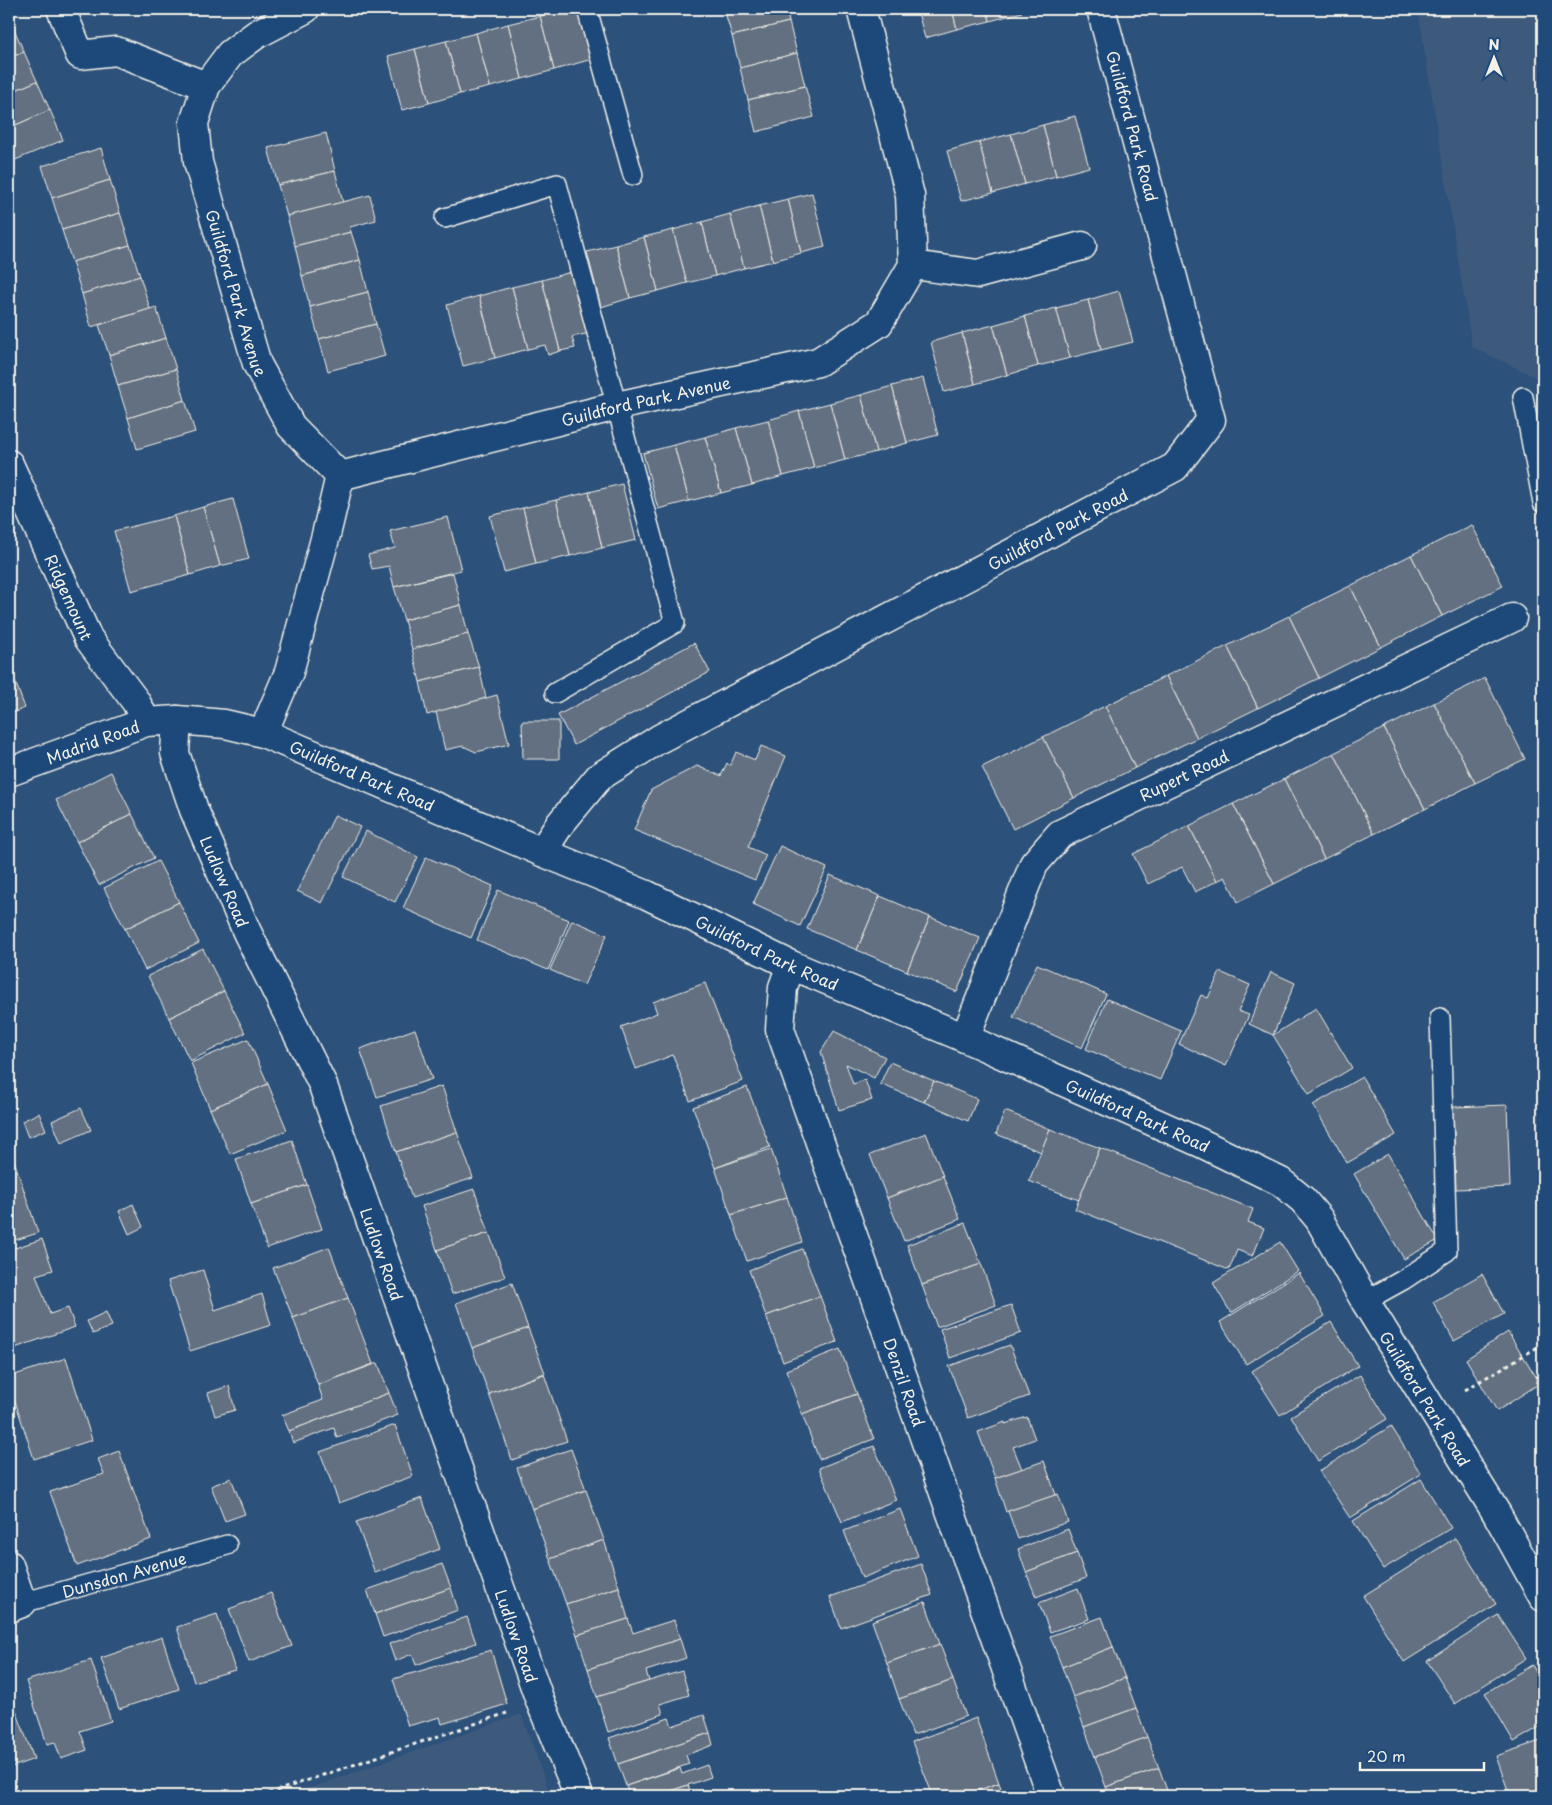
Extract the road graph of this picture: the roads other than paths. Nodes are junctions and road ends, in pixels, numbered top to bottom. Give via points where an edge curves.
1 (60, 9) edge
2 (305, 9) edge
3 (587, 9) edge
4 (861, 9) edge
5 (1101, 9) edge
6 (206, 86) junction
7 (633, 175) dead end
8 (446, 218) dead end
9 (1082, 246) dead end
10 (913, 266) junction
11 (1522, 397) dead end
12 (617, 406) junction
13 (9, 464) edge
14 (340, 476) junction
15 (1543, 503) edge
16 (1512, 618) dead end
17 (555, 693) dead end
18 (177, 720) junction
19 (146, 722) junction
20 (263, 733) junction
21 (9, 772) edge
22 (542, 852) junction
23 (791, 965) junction
24 (1440, 1018) dead end
25 (965, 1038) junction
26 (1365, 1301) junction
27 (227, 1545) dead end
28 (9, 1565) edge
29 (1543, 1597) edge
30 (15, 1605) edge
31 (579, 1796) edge
32 (1051, 1796) edge

1 - 6 street via 80,55 116,51
2 - 6 street, Guildford Park Avenue via 257,34 230,54
3 - 7 lane
4 - 10 street via 910,195
5 - 22 street, Guildford Park Road via 1211,420 1175,467 659,739 599,777 560,824
6 - 14 street, Guildford Park Avenue via 194,123 198,162 257,364 291,426
8 - 12 lane via 557,184
9 - 10 street via 978,274
10 - 12 street, Guildford Park Avenue via 879,323 818,362
11 - 15 lane
12 - 14 street, Guildford Park Avenue
12 - 17 lane via 675,623
13 - 19 street, Ridgemount via 88,638 136,702
14 - 20 street via 289,672
16 - 25 street, Rupert Road via 1060,834 1034,864
18 - 19 street, Madrid Road
18 - 20 street, Guildford Park Road via 225,724
18 - 31 street, Ludlow Road via 175,753 194,810 247,932 322,1083 540,1701
19 - 21 street, Madrid Road
20 - 22 street, Guildford Park Road
22 - 23 street, Guildford Park Road via 647,895
23 - 25 street, Guildford Park Road
23 - 32 street, Denzil Road via 783,987 780,1029
24 - 26 lane via 1447,1251
25 - 26 street, Guildford Park Road via 1281,1182 1319,1219
26 - 29 street, Guildford Park Road via 1497,1514
27 - 30 lane, Dunsdon Avenue
28 - 30 street, Dunsdon Avenue

